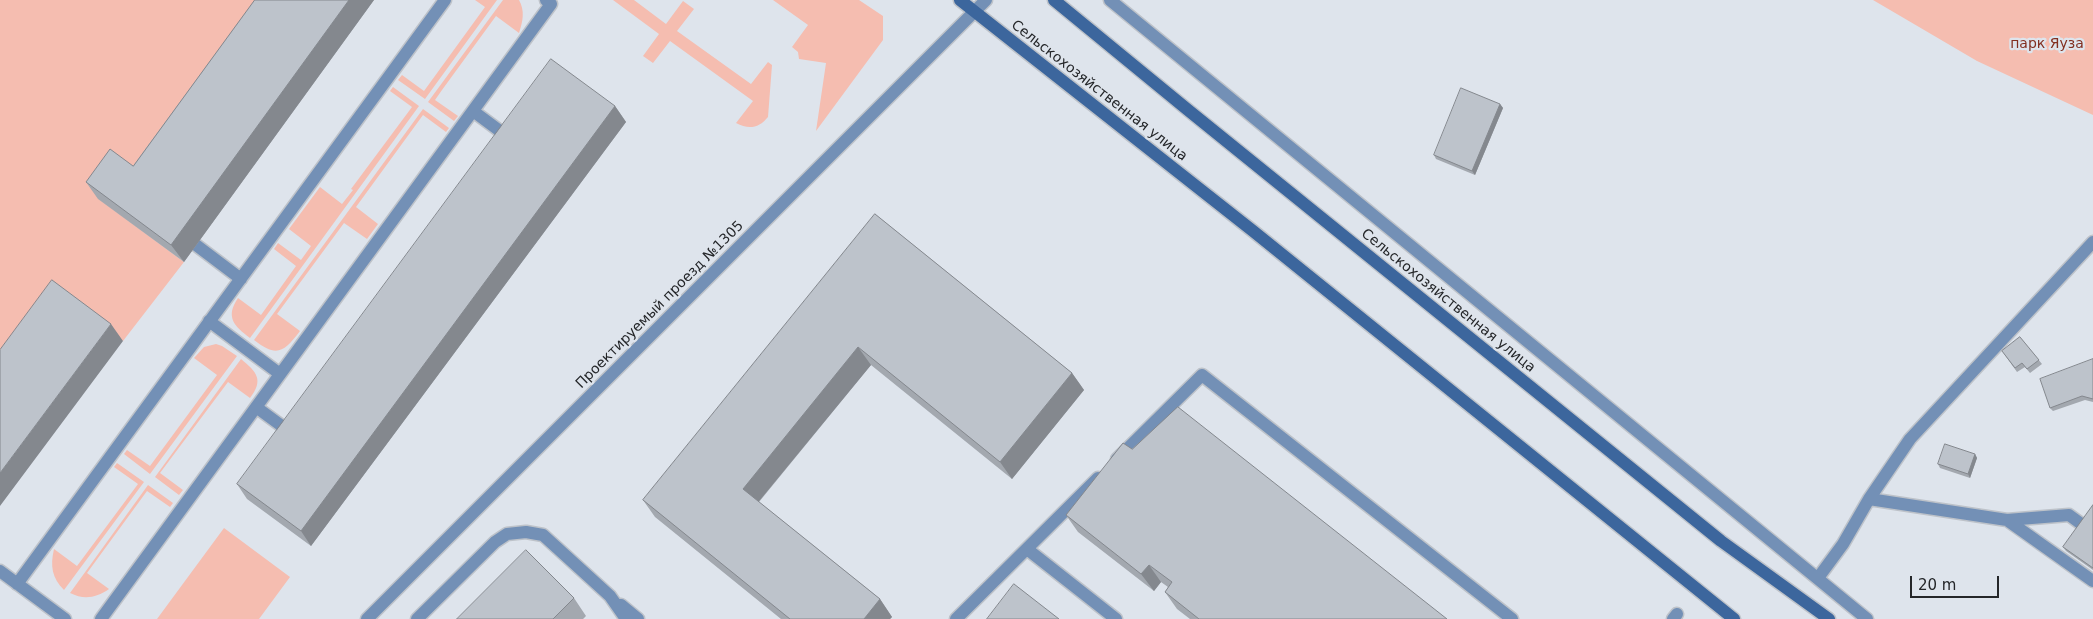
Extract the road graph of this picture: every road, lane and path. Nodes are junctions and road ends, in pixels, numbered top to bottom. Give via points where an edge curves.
1 (445, 0) edge
2 (546, 0) edge
3 (960, 0) edge
4 (986, 0) edge
5 (1054, 0) edge
6 (1110, 0) edge
7 (975, 12) junction
8 (473, 111) junction
9 (512, 140) edge
10 (2093, 242) edge
11 (196, 245) edge
12 (241, 278) junction
13 (209, 321) junction
14 (280, 374) junction
15 (256, 406) junction
16 (294, 435) edge
17 (1870, 499) junction
18 (2007, 520) junction
19 (2084, 526) edge
20 (1027, 548) junction
21 (0, 571) edge
22 (1818, 578) junction
23 (2093, 581) edge
24 (17, 584) junction
25 (610, 596) junction
26 (65, 619) edge
27 (101, 619) edge
28 (367, 619) edge
29 (417, 619) edge
30 (626, 619) edge
31 (638, 619) edge
32 (956, 619) edge
33 (1116, 619) edge
34 (1512, 619) edge
35 (1734, 619) edge
36 (1829, 619) edge
37 (1867, 619) edge

1 - 12 street
2 - 8 street via 552,4
3 - 7 main road, Сельскохозяйственная улица
4 - 7 street, Проектируемый проезд №1305
5 - 36 main road, Сельскохозяйственная улица via 1721,541
6 - 22 street
7 - 28 street, Проектируемый проезд №1305
7 - 35 main road, Сельскохозяйственная улица via 1261,237
8 - 9 street
8 - 14 street
10 - 17 street via 1910,439
11 - 12 street
12 - 13 street
13 - 14 street
13 - 24 street
14 - 15 street
15 - 16 street
15 - 27 street
17 - 18 street
17 - 22 street
18 - 19 street via 2069,515
18 - 23 street
20 - 32 street
20 - 33 street
20 - 34 street via 1202,375
21 - 24 street
22 - 37 street
24 - 26 street
25 - 29 street via 543,535 526,532 507,534
25 - 30 street
25 - 31 street

